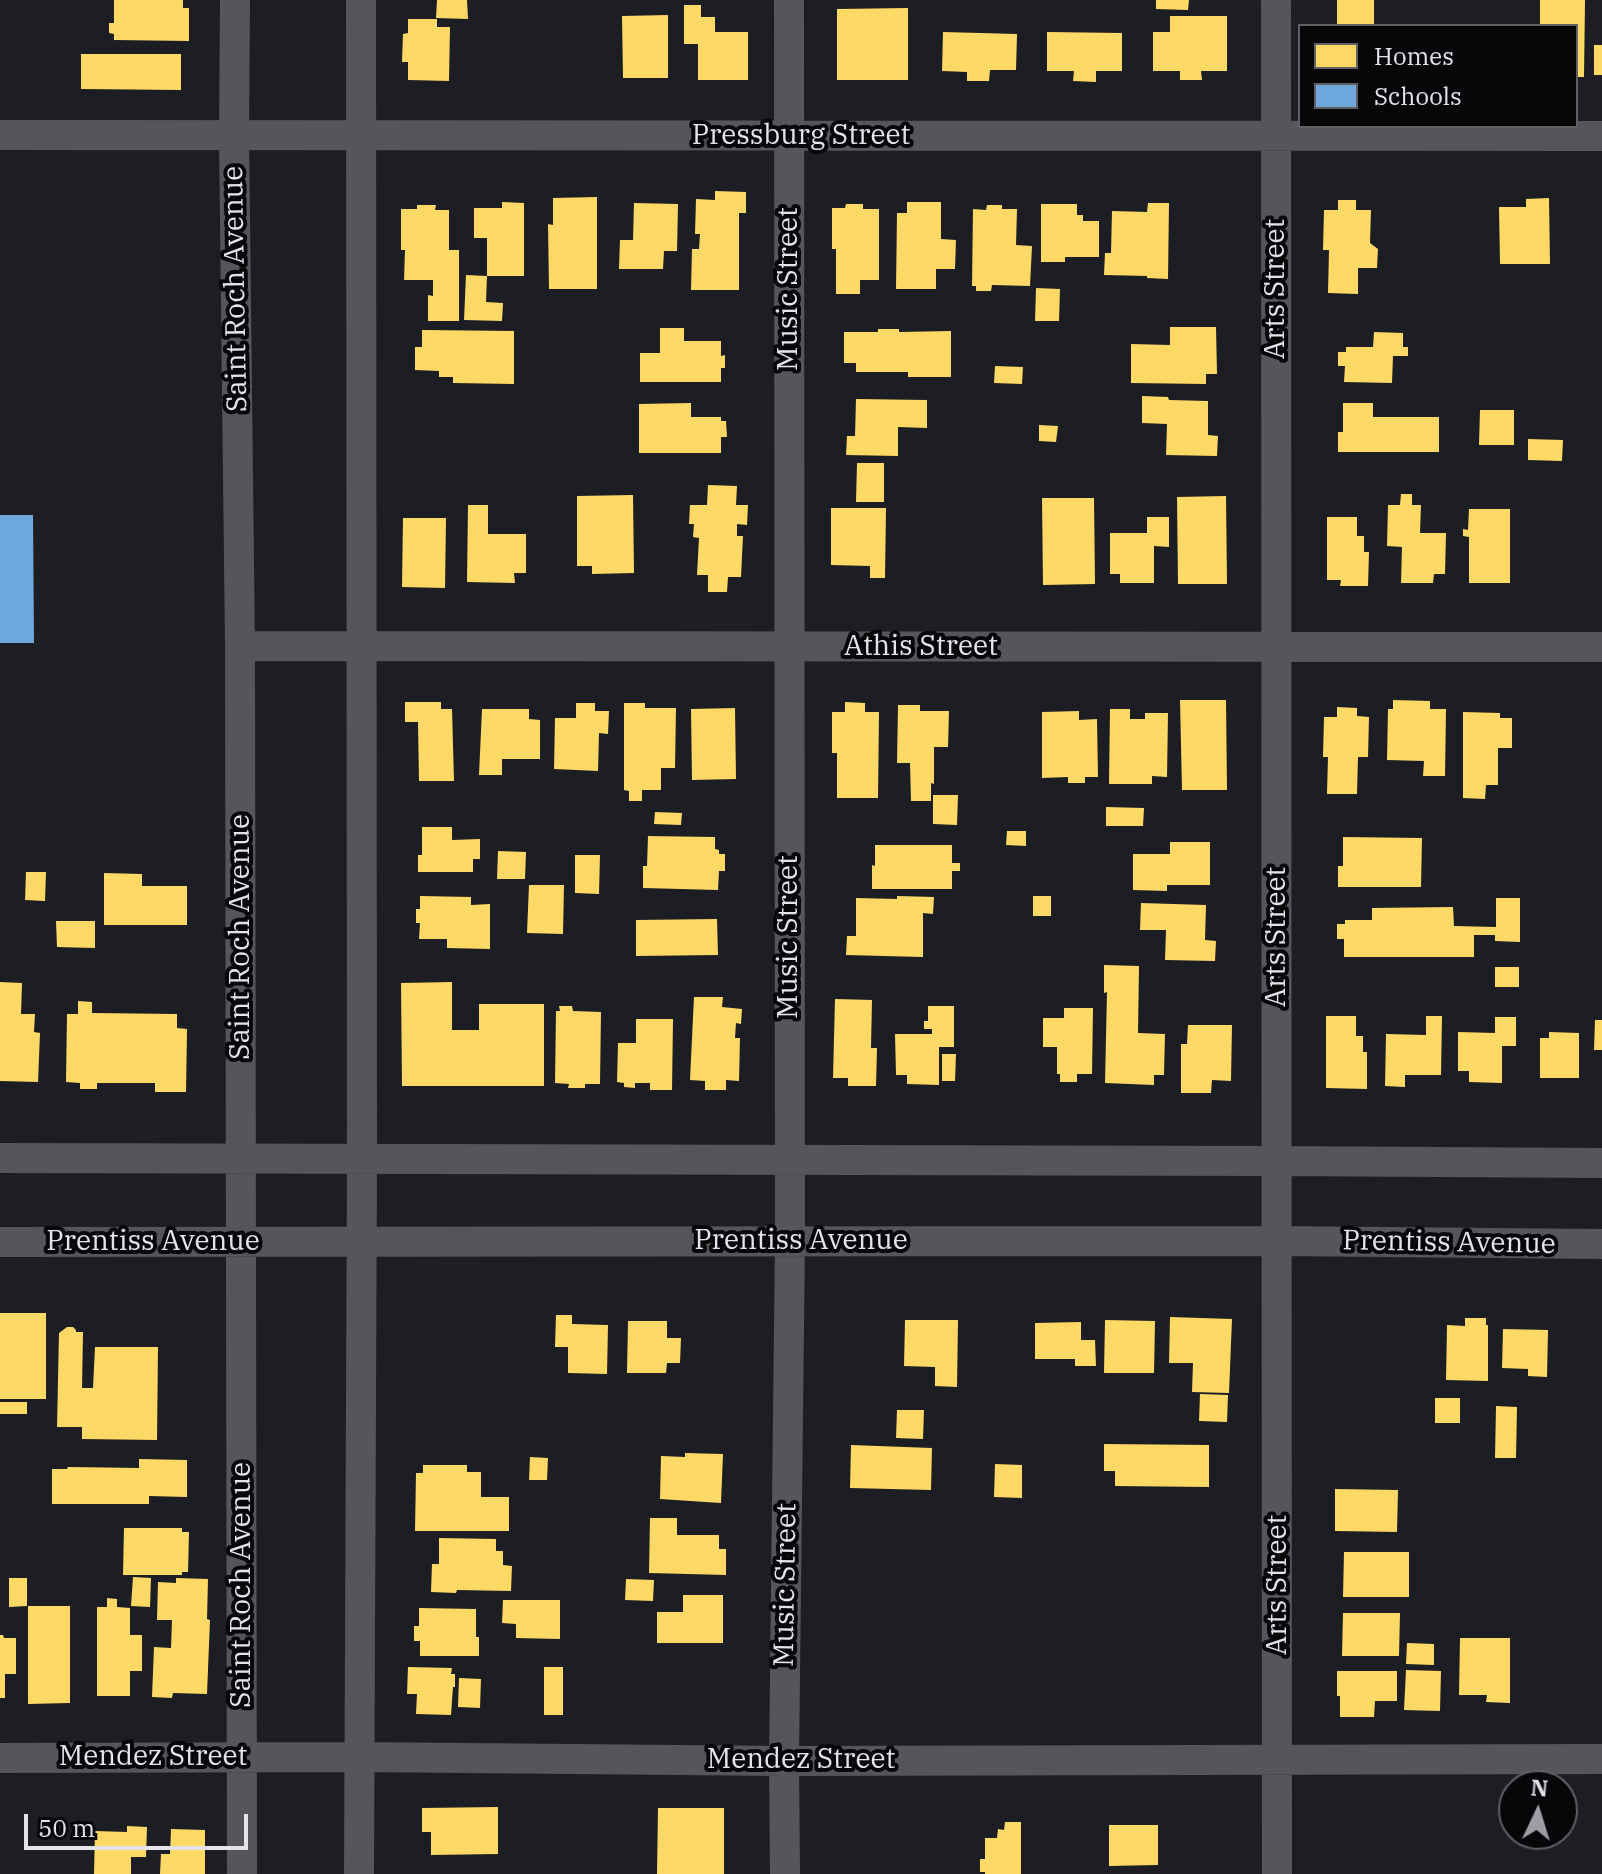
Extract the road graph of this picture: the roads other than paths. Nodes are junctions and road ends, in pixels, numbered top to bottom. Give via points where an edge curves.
1 (235, 0) edge
2 (361, 0) edge
3 (789, 0) edge
4 (1276, 0) edge
5 (0, 135) edge
6 (234, 135) junction
7 (361, 135) junction
8 (789, 136) junction
9 (1276, 136) junction
10 (1602, 136) edge
11 (240, 646) junction
12 (361, 646) junction
13 (789, 647) junction
14 (1276, 647) junction
15 (1602, 647) edge
16 (0, 1158) edge
17 (241, 1159) junction
18 (362, 1159) junction
19 (789, 1160) junction
20 (1277, 1161) junction
21 (1602, 1163) edge
22 (241, 1241) junction
23 (361, 1241) junction
24 (790, 1241) junction
25 (1277, 1241) junction
26 (0, 1242) edge
27 (1602, 1244) edge
28 (242, 1757) junction
29 (358, 1757) junction
30 (0, 1758) edge
31 (1602, 1759) edge
32 (784, 1761) junction
33 (1278, 1761) junction
34 (242, 1874) edge
35 (359, 1874) edge
36 (785, 1874) edge
37 (1277, 1874) edge

1 - 6 street, Saint Roch Avenue
2 - 7 street
3 - 8 street, Music Street
4 - 9 street, Arts Street
5 - 6 street, Pressburg Street
6 - 7 street, Pressburg Street
6 - 11 street, Saint Roch Avenue
7 - 8 street, Pressburg Street
7 - 12 street
8 - 9 street, Pressburg Street
8 - 13 street, Music Street
9 - 10 street, Pressburg Street
9 - 14 street, Arts Street
11 - 12 street, Athis Street
11 - 17 street, Saint Roch Avenue
12 - 13 street, Athis Street
12 - 18 street
13 - 14 street, Athis Street
13 - 19 street, Music Street
14 - 15 street, Athis Street
14 - 20 street, Arts Street
16 - 17 street
17 - 18 street
17 - 22 street, Saint Roch Avenue
18 - 19 street
18 - 23 street
19 - 20 street
19 - 24 street, Music Street
20 - 21 street
20 - 25 street, Arts Street
22 - 23 street, Prentiss Avenue
22 - 26 street, Prentiss Avenue
22 - 28 street, Saint Roch Avenue
23 - 24 street, Prentiss Avenue
23 - 29 street
24 - 25 street, Prentiss Avenue
24 - 32 street, Music Street
25 - 27 street, Prentiss Avenue
25 - 33 street, Arts Street
28 - 29 street, Mendez Street
28 - 30 street, Mendez Street
28 - 34 street, Saint Roch Avenue
29 - 32 street, Mendez Street
29 - 35 street
31 - 33 street, Mendez Street
32 - 33 street, Mendez Street
32 - 36 street, Music Street
33 - 37 street, Arts Street

